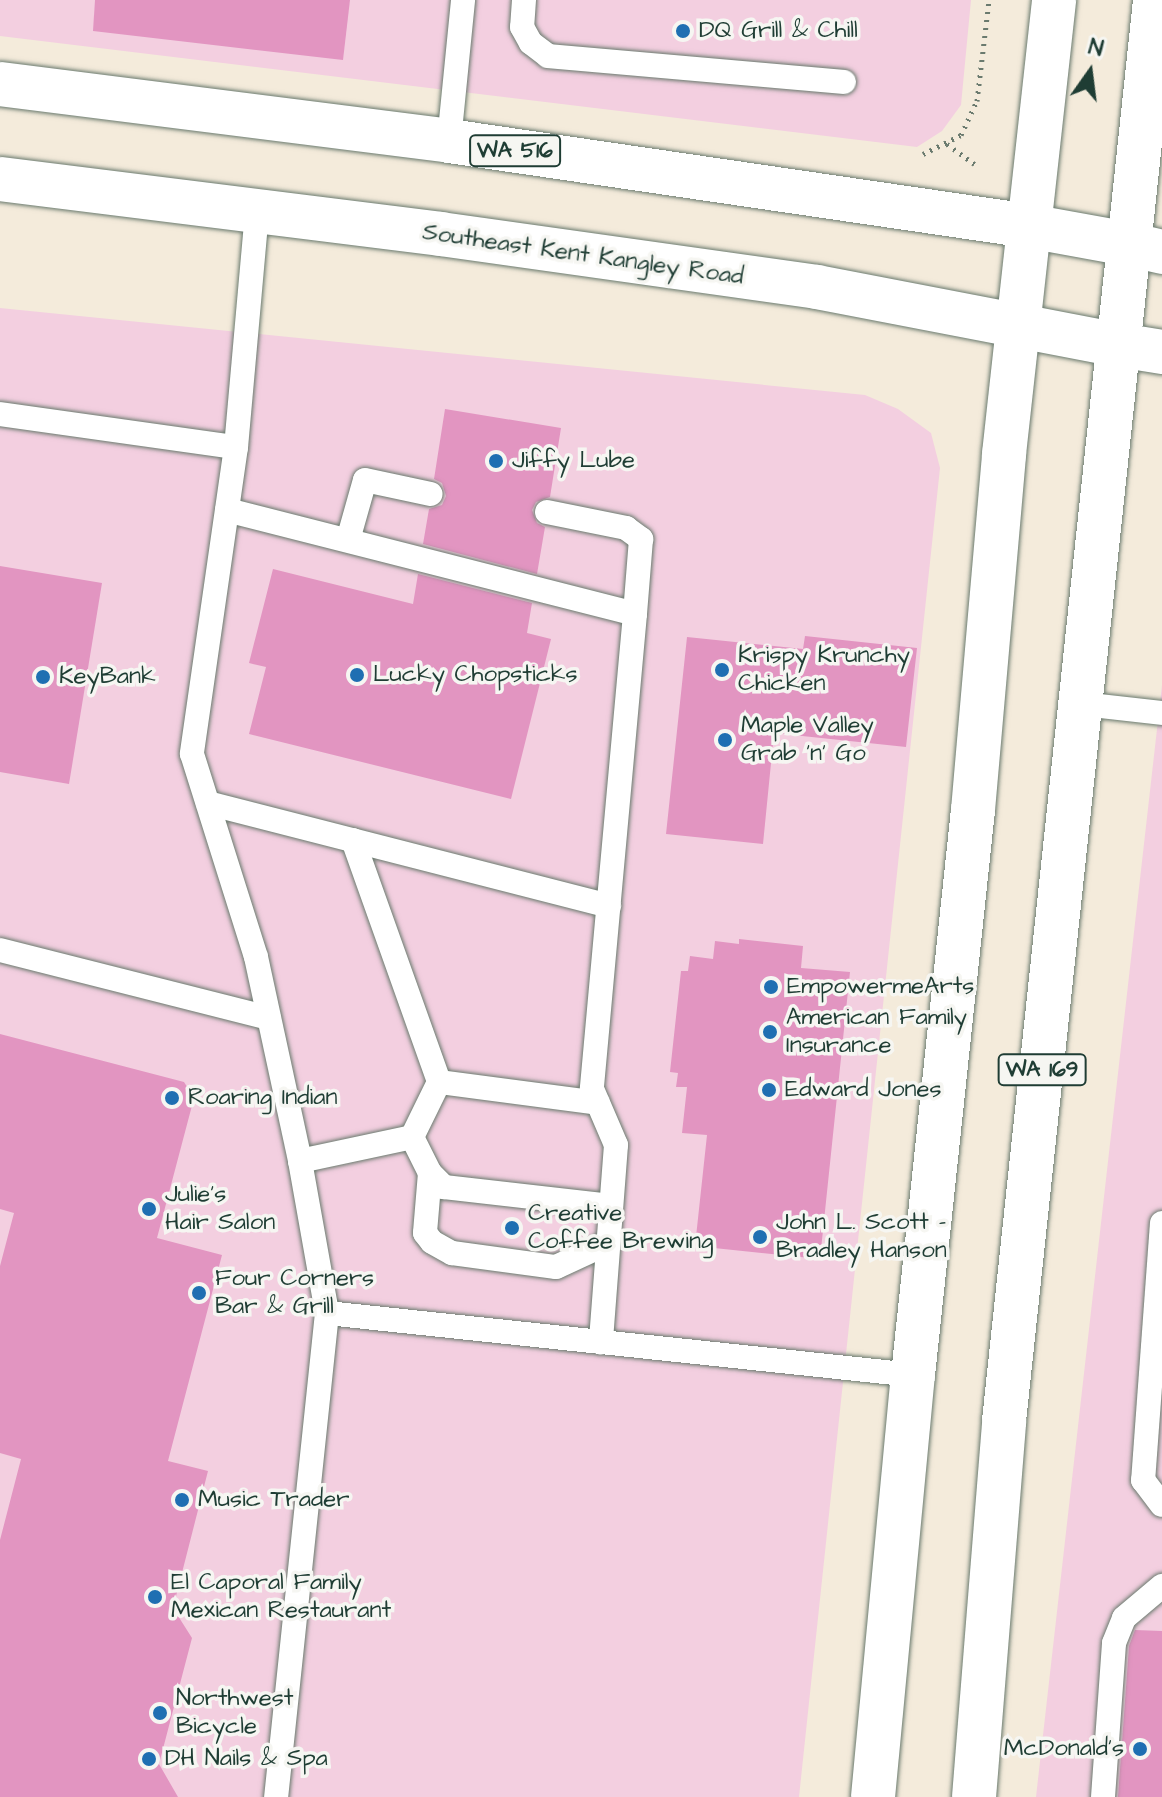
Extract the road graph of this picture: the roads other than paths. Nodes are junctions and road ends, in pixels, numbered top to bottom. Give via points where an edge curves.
1 (463, 0) edge
2 (524, 0) edge
3 (1054, 0) edge
4 (1155, 0) edge
5 (844, 82) dead end
6 (0, 84) edge
7 (449, 141) junction
8 (0, 179) edge
9 (257, 212) junction
10 (1029, 226) junction
11 (1145, 248) edge
12 (1018, 328) junction
13 (1119, 345) junction
14 (1162, 352) edge
15 (0, 414) edge
16 (236, 447) junction
17 (431, 494) dead end
18 (227, 510) junction
19 (547, 512) dead end
20 (348, 540) junction
21 (635, 614) junction
22 (1082, 704) junction
23 (1162, 713) edge
24 (208, 803) junction
25 (353, 840) junction
26 (609, 906) junction
27 (0, 950) edge
28 (269, 1018) junction
29 (439, 1082) junction
30 (598, 1103) junction
31 (412, 1137) junction
32 (300, 1161) junction
33 (430, 1173) junction
34 (611, 1206) junction
35 (1162, 1223) edge
36 (608, 1243) junction
37 (327, 1313) junction
38 (601, 1342) junction
39 (913, 1375) junction
40 (1162, 1505) edge
41 (1162, 1586) edge
42 (276, 1797) edge
43 (873, 1797) edge
44 (974, 1797) edge
45 (1103, 1797) edge

1 - 7 lane
2 - 5 lane via 522,27 548,56
3 - 10 main road
4 - 11 main road, WA 169
6 - 7 main road, WA 516
7 - 10 main road, WA 516
8 - 9 main road, Southeast Kent Kangley Road
9 - 12 main road, Southeast Kent Kangley Road via 817,287
9 - 16 lane
10 - 11 main road, WA 516
10 - 12 main road
11 - 13 main road, WA 169
12 - 13 main road, Southeast Kent Kangley Road
12 - 39 main road
13 - 14 main road, Southeast Kent Kangley Road
13 - 22 main road, WA 169
15 - 16 lane
16 - 18 lane
17 - 20 lane via 365,480
18 - 20 lane
18 - 24 lane via 192,754
19 - 21 lane via 626,528 641,539
20 - 21 lane
21 - 26 lane
22 - 23 lane
22 - 44 main road, WA 169 via 1004,1421
24 - 25 lane
24 - 28 lane via 256,957
25 - 26 lane
25 - 29 lane
26 - 30 lane via 592,1089
27 - 28 lane
28 - 32 lane
29 - 30 lane
29 - 31 lane
30 - 34 lane via 616,1145
31 - 32 lane
31 - 33 lane
32 - 37 lane
33 - 34 lane via 444,1187
33 - 36 lane via 425,1233 452,1253 556,1267
34 - 36 lane
35 - 40 lane via 1143,1480
36 - 38 lane
37 - 38 lane
37 - 42 lane
38 - 39 lane
39 - 43 main road
41 - 45 lane via 1124,1618 1114,1643

